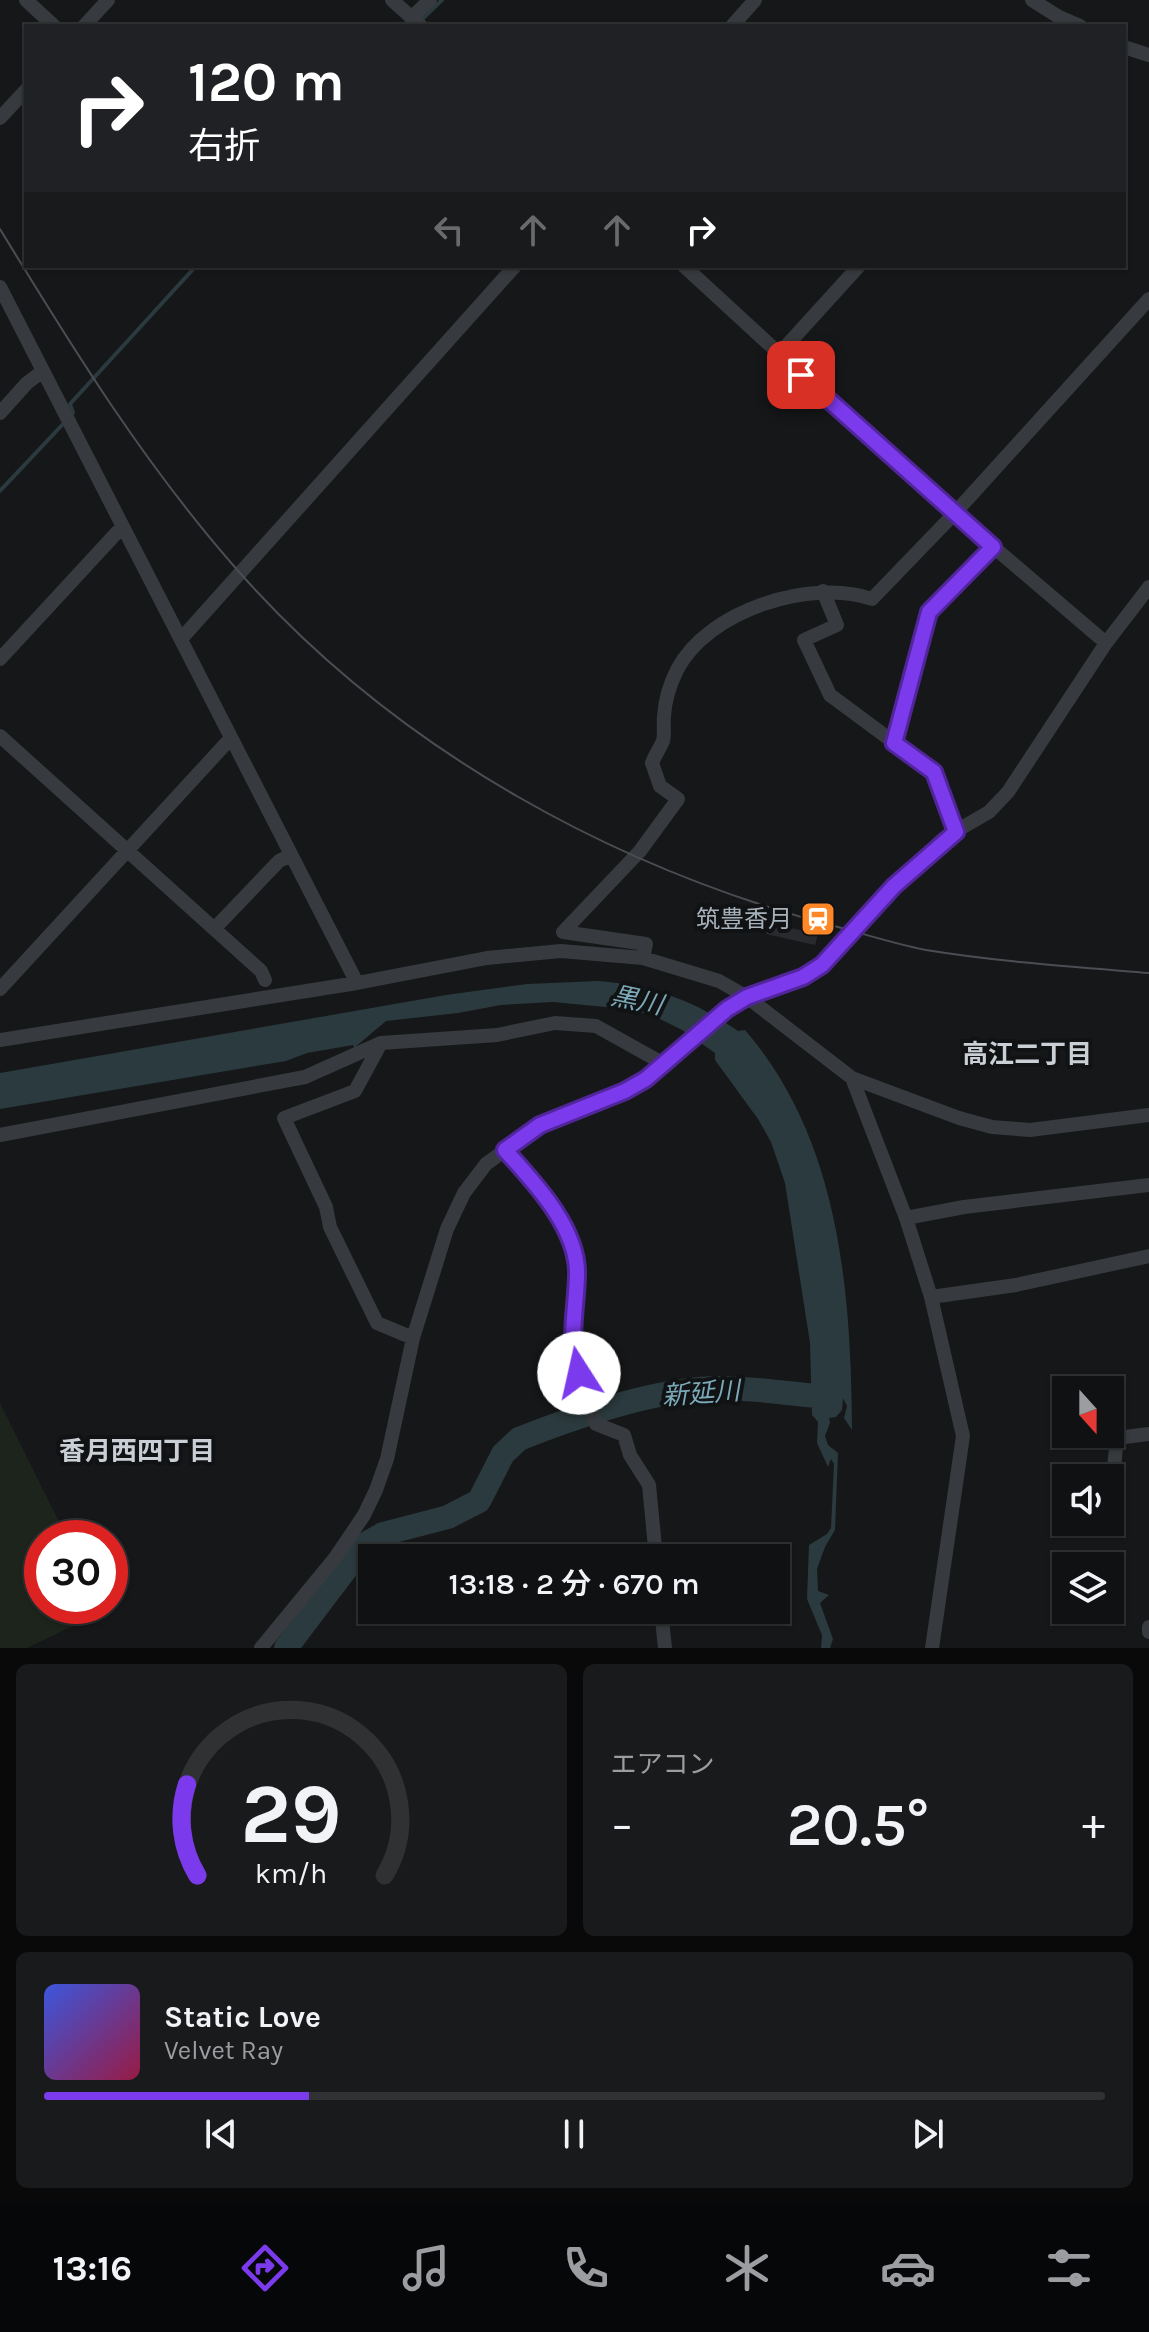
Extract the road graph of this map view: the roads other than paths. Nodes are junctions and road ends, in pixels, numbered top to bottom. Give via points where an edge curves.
1 (26, 0) edge
2 (108, 0) edge
3 (392, 0) edge
4 (430, 0) edge
5 (755, 0) edge
6 (1032, 0) edge
7 (416, 22) edge
8 (52, 24) edge
9 (86, 24) edge
10 (734, 24) edge
11 (1075, 24) edge
12 (1126, 48) edge
13 (1149, 55) edge
14 (24, 92) edge
15 (0, 118) edge
16 (513, 268) edge
17 (686, 268) edge
18 (857, 268) edge
19 (0, 287) edge
20 (1149, 299) edge
21 (779, 354) junction
22 (43, 371) junction
23 (0, 413) edge
24 (954, 514) junction
25 (122, 527) junction
26 (993, 547) junction
27 (1149, 587) edge
28 (823, 591) junction
29 (181, 639) junction
30 (1106, 643) junction
31 (0, 659) edge
32 (0, 736) edge
33 (231, 738) junction
34 (894, 743) junction
35 (956, 832) junction
36 (127, 852) junction
37 (291, 855) junction
38 (214, 929) junction
39 (643, 958) junction
40 (265, 980) dead end
41 (357, 983) junction
42 (0, 989) edge
43 (747, 997) junction
44 (0, 1040) edge
45 (381, 1043) junction
46 (664, 1064) junction
47 (852, 1078) junction
48 (1149, 1115) edge
49 (0, 1135) edge
50 (505, 1150) junction
51 (1149, 1185) edge
52 (906, 1218) junction
53 (1149, 1256) edge
54 (931, 1297) junction
55 (413, 1338) junction
56 (1149, 1434) edge
57 (1114, 1464) edge
58 (655, 1544) edge
59 (662, 1624) edge
60 (261, 1648) edge
61 (665, 1648) edge
62 (932, 1648) edge

1 - 8 street
2 - 9 street
3 - 7 street
4 - 7 street
5 - 10 street
6 - 11 street
12 - 13 street
14 - 15 street
16 - 29 street
17 - 21 street
18 - 21 street
19 - 22 street
20 - 24 street
21 - 24 street
22 - 23 street
22 - 25 street
24 - 26 street
24 - 28 street via 872,599
25 - 29 street
25 - 31 street
26 - 30 street
26 - 34 street via 929,612
27 - 30 street
28 - 34 street via 837,625 804,640 830,695
28 - 39 street via 772,601 734,617 705,636 679,667 667,694 664,739 652,763 660,786 678,799 640,851 563,932 646,944
29 - 33 street
30 - 35 street via 1008,792 989,812
32 - 36 street
33 - 36 street
33 - 37 street
34 - 35 street via 934,772
35 - 43 street via 894,886 822,965
36 - 38 street
36 - 42 street
37 - 38 street
37 - 41 street
38 - 40 street
39 - 41 street via 561,951 487,958
39 - 43 street via 719,981
41 - 44 street
43 - 46 street
43 - 47 street
45 - 46 street via 497,1035 555,1023 596,1026
45 - 49 street via 305,1077
45 - 55 street via 355,1091 284,1118 377,1323
46 - 50 street via 625,1091 540,1125
47 - 48 street via 992,1127 1030,1130
47 - 52 street
50 - 55 street via 486,1164 464,1193 447,1229
50 - 58 street via 566,1229 578,1271 571,1348 596,1424 624,1435 649,1485
51 - 52 street
52 - 54 street
53 - 54 street
54 - 62 street via 963,1436
55 - 60 street via 387,1459 364,1515
56 - 57 street via 1117,1438
59 - 61 street

